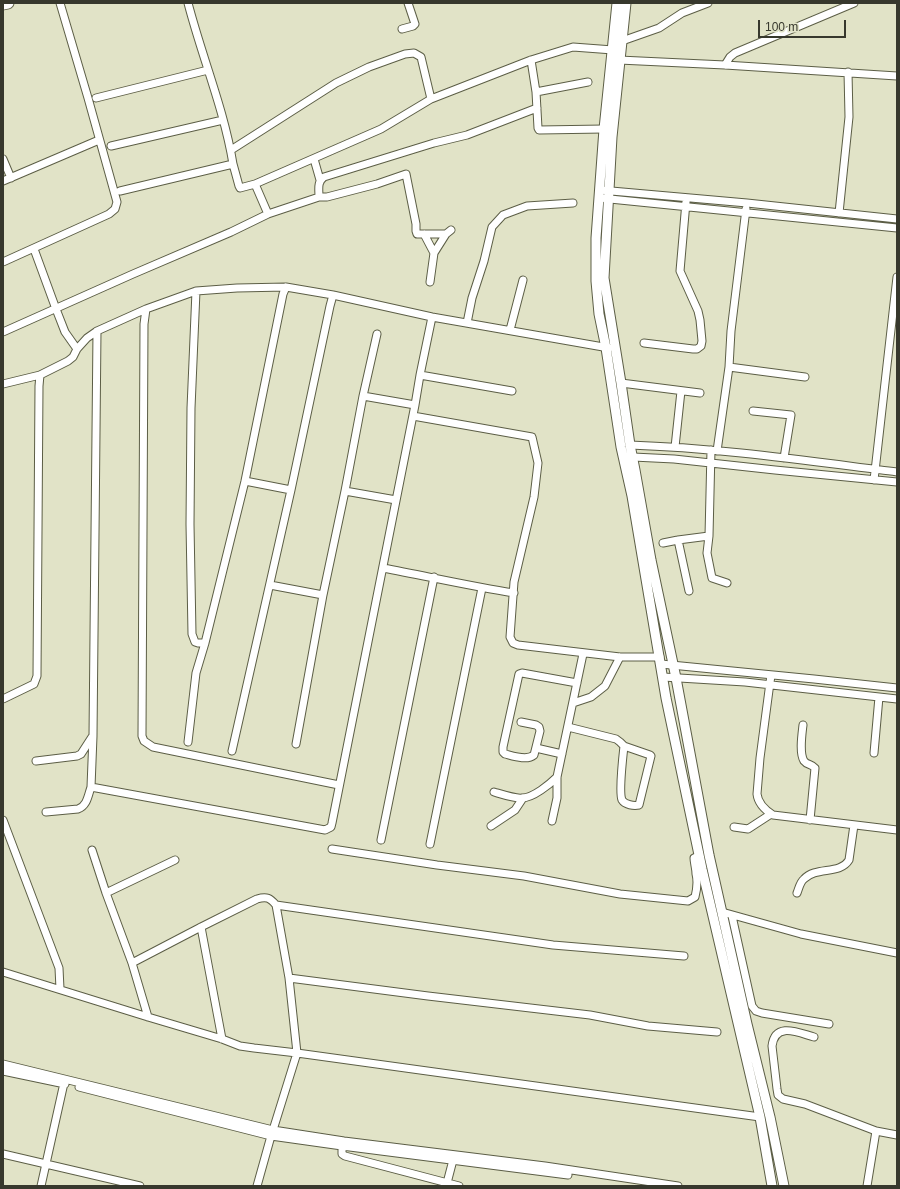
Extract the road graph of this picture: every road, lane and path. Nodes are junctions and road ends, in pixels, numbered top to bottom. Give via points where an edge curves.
1 (8, 3) edge
2 (60, 3) edge
3 (188, 3) edge
4 (408, 3) edge
5 (617, 3) edge
6 (626, 3) edge
7 (708, 3) edge
8 (854, 3) edge
9 (3, 4) edge
10 (402, 29) dead end
11 (622, 41) junction
12 (613, 50) junction
13 (531, 60) junction
14 (619, 60) junction
15 (725, 64) junction
16 (208, 70) junction
17 (848, 72) junction
18 (897, 76) edge
19 (588, 82) dead end
20 (536, 92) junction
21 (96, 98) dead end
22 (431, 99) junction
23 (537, 108) junction
24 (223, 120) junction
25 (604, 129) junction
26 (99, 140) junction
27 (111, 146) dead end
28 (231, 150) junction
29 (3, 159) edge
30 (314, 159) junction
31 (233, 164) junction
32 (10, 178) junction
33 (320, 180) junction
34 (3, 181) edge
35 (255, 184) junction
36 (120, 192) dead end
37 (604, 194) junction
38 (319, 198) junction
39 (686, 198) junction
40 (573, 203) dead end
41 (747, 203) junction
42 (686, 207) junction
43 (746, 213) junction
44 (839, 213) junction
45 (268, 214) junction
46 (897, 219) edge
47 (897, 228) edge
48 (424, 234) junction
49 (34, 248) junction
50 (434, 253) junction
51 (3, 262) edge
52 (897, 277) edge
53 (523, 280) dead end
54 (430, 282) dead end
55 (286, 287) junction
56 (196, 291) junction
57 (896, 292) edge
58 (333, 295) junction
59 (56, 309) junction
60 (146, 309) junction
61 (432, 317) junction
62 (467, 323) junction
63 (510, 330) junction
64 (97, 331) junction
65 (3, 332) edge
66 (377, 334) dead end
67 (644, 343) dead end
68 (611, 348) junction
69 (77, 349) junction
70 (729, 367) junction
71 (40, 375) junction
72 (420, 375) junction
73 (804, 377) dead end
74 (621, 383) junction
75 (3, 384) edge
76 (512, 391) dead end
77 (681, 391) junction
78 (700, 393) dead end
79 (363, 396) junction
80 (415, 405) junction
81 (753, 411) dead end
82 (413, 416) junction
83 (630, 445) junction
84 (675, 447) junction
85 (714, 450) junction
86 (632, 457) junction
87 (784, 458) junction
88 (710, 462) junction
89 (876, 469) junction
90 (897, 472) edge
91 (874, 480) junction
92 (245, 481) junction
93 (897, 482) edge
94 (291, 490) junction
95 (345, 491) junction
96 (396, 500) junction
97 (708, 536) junction
98 (678, 540) junction
99 (663, 543) dead end
100 (382, 568) junction
101 (434, 577) junction
102 (727, 583) dead end
103 (270, 585) junction
104 (482, 588) junction
105 (689, 591) dead end
106 (514, 593) junction
107 (323, 595) junction
108 (205, 644) junction
109 (584, 654) junction
110 (620, 657) junction
111 (660, 661) junction
112 (674, 665) junction
113 (771, 675) junction
114 (663, 677) junction
115 (676, 678) junction
116 (577, 683) junction
117 (770, 684) junction
118 (897, 688) edge
119 (879, 697) junction
120 (3, 699) edge
121 (897, 699) edge
122 (573, 702) junction
123 (521, 722) dead end
124 (803, 725) dead end
125 (568, 727) junction
126 (92, 736) junction
127 (188, 742) dead end
128 (296, 744) dead end
129 (624, 746) junction
130 (536, 748) junction
131 (232, 751) dead end
132 (874, 753) dead end
133 (562, 754) junction
134 (36, 761) dead end
135 (557, 777) junction
136 (339, 785) junction
137 (91, 787) junction
138 (494, 792) dead end
139 (523, 798) junction
140 (46, 812) dead end
141 (771, 814) junction
142 (3, 820) edge
143 (810, 820) junction
144 (552, 821) dead end
145 (854, 825) junction
146 (491, 826) dead end
147 (734, 827) dead end
148 (897, 830) edge
149 (381, 840) dead end
150 (430, 844) dead end
151 (332, 849) dead end
152 (92, 850) dead end
153 (699, 856) junction
154 (175, 860) dead end
155 (106, 893) junction
156 (797, 893) dead end
157 (276, 905) junction
158 (722, 912) junction
159 (732, 916) junction
160 (201, 927) junction
161 (897, 954) edge
162 (684, 956) dead end
163 (132, 963) junction
164 (3, 972) edge
165 (290, 978) junction
166 (60, 989) junction
167 (148, 1018) junction
168 (829, 1024) dead end
169 (717, 1032) dead end
170 (814, 1037) dead end
171 (222, 1039) junction
172 (297, 1053) junction
173 (3, 1064) edge
174 (3, 1071) edge
175 (64, 1084) junction
176 (760, 1117) junction
177 (876, 1131) junction
178 (272, 1133) junction
179 (897, 1135) edge
180 (342, 1146) junction
181 (3, 1154) edge
182 (453, 1160) junction
183 (46, 1163) junction
184 (447, 1183) junction
185 (41, 1186) edge
186 (140, 1186) edge
187 (257, 1186) edge
188 (459, 1186) edge
189 (650, 1186) edge
190 (678, 1186) edge
191 (772, 1186) edge
192 (784, 1186) edge
193 (867, 1186) edge

1 - 9 main road
2 - 26 street
3 - 16 street
4 - 10 street via 415,24
5 - 12 main road
6 - 11 main road
7 - 11 street via 682,14 659,28
8 - 15 street via 735,53
11 - 14 main road
12 - 13 street via 573,47
12 - 25 main road
13 - 20 street
13 - 22 street
14 - 15 street
14 - 37 main road
15 - 17 street
16 - 21 street
16 - 24 street
17 - 18 street
17 - 44 street via 850,117
19 - 20 street
20 - 23 street
22 - 28 street via 421,57 414,53 405,54 336,83
22 - 30 street via 381,129
23 - 25 street via 540,130
23 - 33 street via 467,135
24 - 27 street
24 - 28 street
25 - 37 main road
26 - 32 street
26 - 49 street via 117,202 115,209 110,214
28 - 31 street
29 - 32 street
30 - 33 street
30 - 35 street
31 - 35 street via 240,188
31 - 36 street
32 - 34 street
33 - 38 street
35 - 45 street
37 - 39 street
37 - 42 street
37 - 68 main road via 596,238 596,280 600,314
38 - 45 street
38 - 48 street via 406,174 416,231 417,234
39 - 41 street
39 - 42 street
40 - 62 street via 527,206 503,215 492,227
41 - 43 street
41 - 44 street
42 - 43 street
42 - 67 street via 680,271 698,311 702,341 700,346 693,349
43 - 47 street
43 - 70 street
44 - 46 street
45 - 59 street
48 - 50 street
48 - 50 street via 448,232
49 - 51 street
49 - 59 street
50 - 54 street
52 - 57 street
53 - 63 street
55 - 56 street
55 - 58 street
55 - 92 street
56 - 60 street
56 - 108 street via 191,416 192,634 195,642
57 - 89 street
58 - 61 street
58 - 94 street
59 - 65 street
59 - 69 street via 65,332
60 - 64 street
60 - 136 street via 142,704 144,741 152,747
61 - 62 street
61 - 72 street
62 - 63 street
63 - 68 street
64 - 69 street
64 - 126 street
66 - 79 street
68 - 74 main road
68 - 111 main road via 621,447 632,496
69 - 71 street via 68,361
70 - 73 street
70 - 85 street
71 - 75 street
71 - 120 street via 37,676 34,684
72 - 76 street
72 - 80 street
74 - 77 street
74 - 83 main road
77 - 78 street
77 - 84 street
79 - 80 street
79 - 95 street
80 - 82 street
81 - 87 street via 791,415
82 - 96 street
82 - 106 street via 532,437 538,463 534,497 514,582
83 - 84 street
83 - 86 main road
84 - 85 street
85 - 87 street
85 - 88 street
86 - 88 street
86 - 112 main road
87 - 89 street
88 - 91 street
88 - 97 street
89 - 90 street
89 - 91 street
91 - 93 street
92 - 94 street
92 - 108 street
94 - 103 street
95 - 96 street
95 - 107 street
96 - 100 street
97 - 98 street
97 - 102 street via 707,554 712,578
98 - 99 street
98 - 105 street
100 - 101 street
100 - 136 street
101 - 104 street
101 - 149 street
103 - 107 street
103 - 131 street
104 - 106 street
104 - 150 street
106 - 109 street via 510,637 513,643
107 - 128 street
108 - 127 street via 196,673
109 - 110 street
109 - 116 street
110 - 111 street
110 - 122 street via 605,686 591,697
111 - 112 street
111 - 114 main road
112 - 113 street
112 - 115 main road
113 - 117 street
113 - 118 street
114 - 115 street
114 - 153 main road
115 - 117 street
115 - 158 main road
116 - 122 street
116 - 130 street via 519,674 503,752 531,758
117 - 119 street
117 - 141 street via 758,799
119 - 121 street
119 - 132 street
122 - 125 street
123 - 130 street via 539,727
124 - 143 street via 801,743 804,759 815,768
125 - 129 street via 616,739
125 - 133 street
126 - 134 street via 77,756
126 - 137 street
129 - 129 street via 622,799 630,805 639,805 651,756
130 - 133 street
133 - 135 street
135 - 139 street via 548,786
135 - 144 street via 557,798
136 - 137 street via 331,827 325,830
137 - 140 street via 82,808
138 - 139 street
139 - 146 street via 515,810
141 - 143 street
141 - 147 street via 748,829
142 - 166 street via 58,968
143 - 145 street
145 - 148 street
145 - 156 street via 849,860 841,868 819,871 804,878
151 - 153 street via 524,876 620,894 688,901 695,897 697,890 694,858
152 - 155 street
153 - 176 main road
154 - 155 street
155 - 163 street
157 - 160 street via 271,899 262,898
157 - 162 street via 554,945
157 - 165 street
158 - 159 street
158 - 192 main road
159 - 161 street via 801,934
159 - 168 street via 752,1006 756,1011
160 - 163 street
160 - 171 street
163 - 167 street
164 - 166 street
165 - 169 street via 590,1015 648,1026
165 - 172 street
166 - 167 street
167 - 171 street
170 - 177 street via 782,1031 776,1035 772,1046 778,1095 783,1099 805,1104
171 - 172 street via 247,1048
172 - 176 street
172 - 178 street
173 - 178 street
174 - 175 street
175 - 178 street
175 - 183 street
176 - 191 main road
177 - 179 street
177 - 193 street
178 - 180 street
178 - 187 street
178 - 190 street via 545,1166
180 - 182 street
180 - 184 street via 342,1154 345,1156
181 - 183 street
182 - 184 street
182 - 189 street
183 - 185 street
183 - 186 street
184 - 188 street

